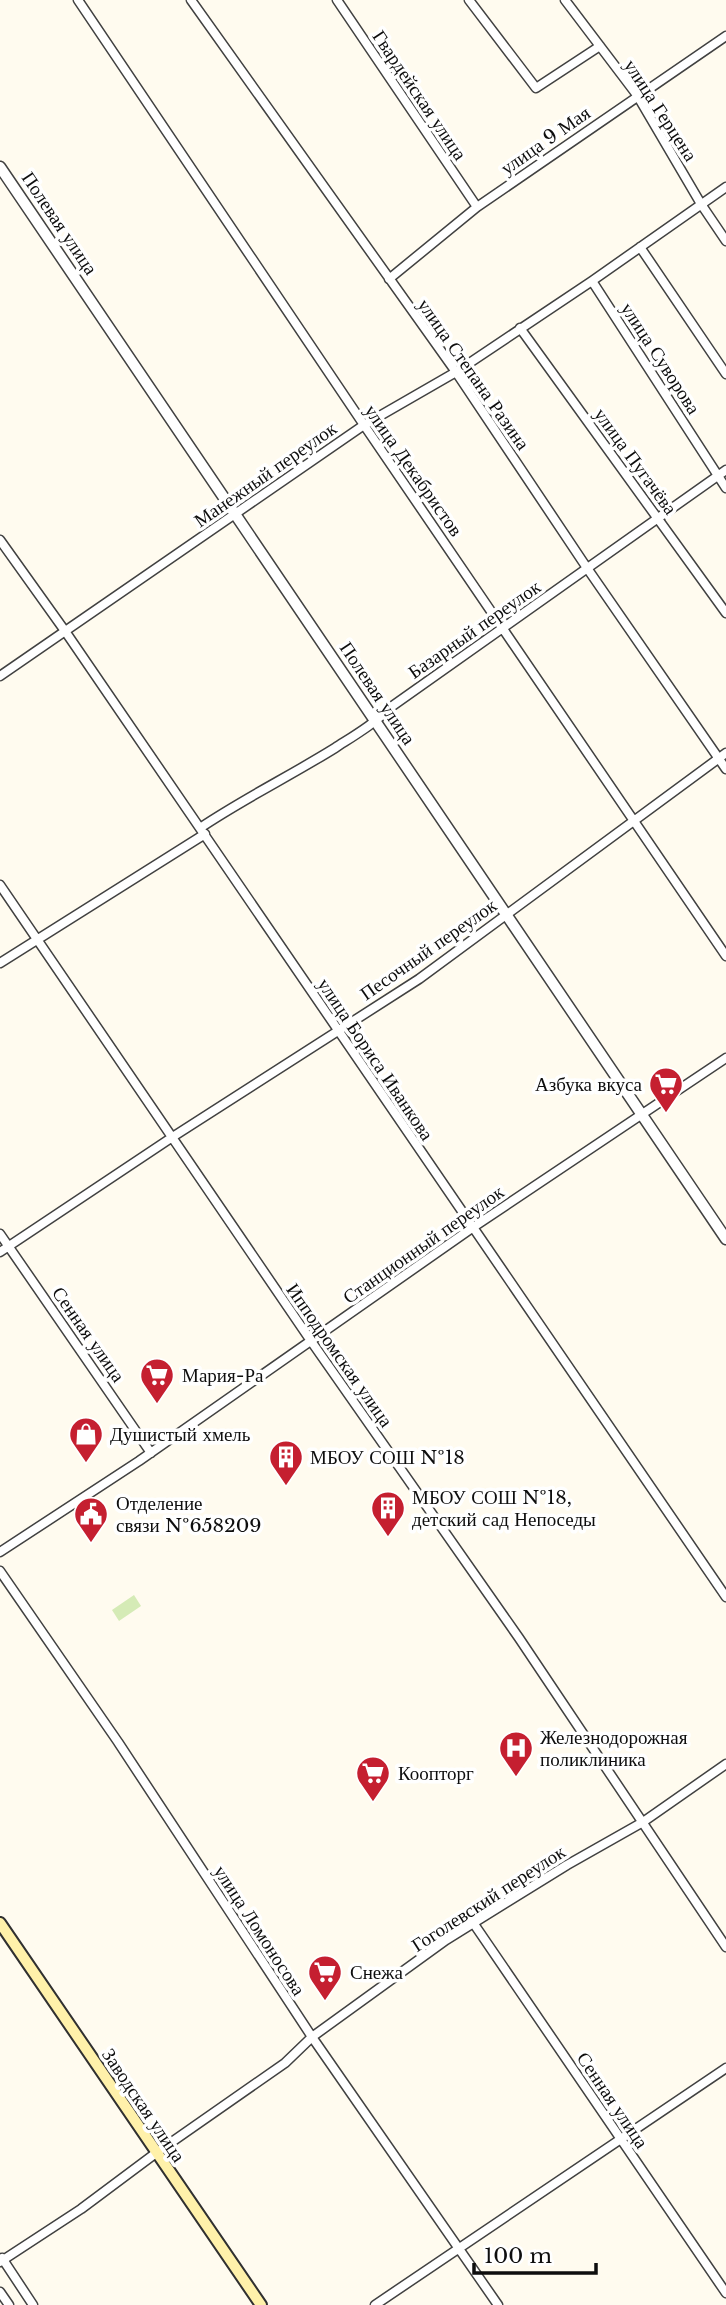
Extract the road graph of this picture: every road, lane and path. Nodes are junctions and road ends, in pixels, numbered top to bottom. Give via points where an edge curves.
1 (78, 0) edge
2 (191, 0) edge
3 (337, 0) edge
4 (469, 0) edge
5 (565, 0) edge
6 (726, 36) edge
7 (600, 46) junction
8 (637, 95) junction
9 (0, 167) edge
10 (726, 187) edge
11 (701, 204) junction
12 (477, 207) junction
13 (726, 241) edge
14 (640, 247) junction
15 (389, 279) junction
16 (592, 281) junction
17 (520, 328) junction
18 (456, 372) junction
19 (726, 374) edge
20 (364, 425) junction
21 (722, 473) edge
22 (726, 488) edge
23 (236, 514) junction
24 (659, 517) junction
25 (0, 540) edge
26 (587, 568) junction
27 (726, 613) edge
28 (504, 628) junction
29 (65, 631) junction
30 (0, 676) edge
31 (377, 722) junction
32 (722, 755) edge
33 (726, 769) edge
34 (635, 820) junction
35 (202, 831) junction
36 (0, 885) edge
37 (506, 914) junction
38 (37, 939) junction
39 (726, 956) edge
40 (0, 964) edge
41 (337, 1030) junction
42 (726, 1058) edge
43 (641, 1114) junction
44 (171, 1138) junction
45 (472, 1228) junction
46 (0, 1234) edge
47 (726, 1239) edge
48 (8, 1246) junction
49 (0, 1252) edge
50 (311, 1341) junction
51 (151, 1453) junction
52 (0, 1552) edge
53 (0, 1571) edge
54 (726, 1597) edge
55 (726, 1764) edge
56 (643, 1822) junction
57 (0, 1923) edge
58 (474, 1924) junction
59 (726, 1947) edge
60 (312, 2037) junction
61 (726, 2068) edge
62 (620, 2138) junction
63 (156, 2153) junction
64 (458, 2247) junction
65 (1, 2259) edge
66 (0, 2292) edge
67 (726, 2293) edge
68 (9, 2305) edge
69 (33, 2305) edge
70 (261, 2305) edge
71 (375, 2305) edge
72 (498, 2305) edge

1 - 20 street, улица Декабристов
2 - 15 street, улица Степана Разина
3 - 12 street, Гвардейская улица
4 - 7 street via 536,88
5 - 7 street, улица Герцена
6 - 8 street, улица 9 Мая
7 - 8 street, улица Герцена
8 - 11 street, улица Герцена
8 - 12 street, улица 9 Мая
9 - 23 street, Полевая улица
10 - 11 street, Манежный переулок
11 - 13 street, улица Герцена
11 - 14 street, Манежный переулок
12 - 15 street, улица 9 Мая
14 - 16 street, Манежный переулок
14 - 19 street
15 - 18 street, улица Степана Разина
16 - 17 street, Манежный переулок
16 - 21 street, улица Суворова
17 - 18 street, Манежный переулок
17 - 24 street, улица Пугачёва
18 - 20 street, Манежный переулок
18 - 26 street, улица Степана Разина
20 - 23 street, Манежный переулок
20 - 28 street, улица Декабристов
21 - 22 street, улица Суворова
21 - 24 street, Базарный переулок
23 - 29 street, Манежный переулок
23 - 31 street, Полевая улица
24 - 26 street, Базарный переулок
24 - 27 street, улица Пугачёва
25 - 29 street, улица Бориса Иванкова
26 - 28 street, Базарный переулок
26 - 32 street, улица Степана Разина
28 - 31 street, Базарный переулок via 391,707
28 - 34 street, улица Декабристов
29 - 30 street, Манежный переулок
29 - 35 street, улица Бориса Иванкова
31 - 35 street, Базарный переулок via 232,806
31 - 37 street, Полевая улица
32 - 33 street, улица Степана Разина
32 - 34 street, Песочный переулок
34 - 37 street, Песочный переулок
34 - 39 street, улица Декабристов
35 - 38 street, Базарный переулок
35 - 41 street, улица Бориса Иванкова
36 - 38 street, Ипподромская улица
37 - 41 street, Песочный переулок via 419,979
37 - 43 street, Полевая улица
38 - 40 street, Базарный переулок
38 - 44 street, Ипподромская улица
41 - 44 street, Песочный переулок
41 - 45 street, улица Бориса Иванкова
42 - 43 street, Станционный переулок
43 - 45 street, Станционный переулок
43 - 47 street, Полевая улица
44 - 48 street, Песочный переулок
44 - 50 street, Ипподромская улица
45 - 50 street, Станционный переулок
45 - 54 street, улица Бориса Иванкова
46 - 48 street, Сенная улица
48 - 49 street, Песочный переулок
48 - 51 street, Сенная улица
50 - 51 street, Станционный переулок
50 - 56 street, Ипподромская улица
51 - 52 street, Станционный переулок
53 - 60 street, улица Ломоносова
55 - 56 street, Гоголевский переулок
56 - 58 street, Гоголевский переулок
56 - 59 street, Ипподромская улица
57 - 63 main road, Заводская улица
58 - 60 street, Гоголевский переулок
58 - 62 street, Сенная улица
60 - 63 street, Гоголевский переулок via 285,2063
60 - 64 street, улица Ломоносова
61 - 62 street
62 - 64 street
62 - 67 street, Сенная улица
63 - 65 street, Гоголевский переулок via 81,2209
63 - 70 main road, Заводская улица
64 - 71 street
64 - 72 street, улица Ломоносова
65 - 69 street
66 - 68 street

